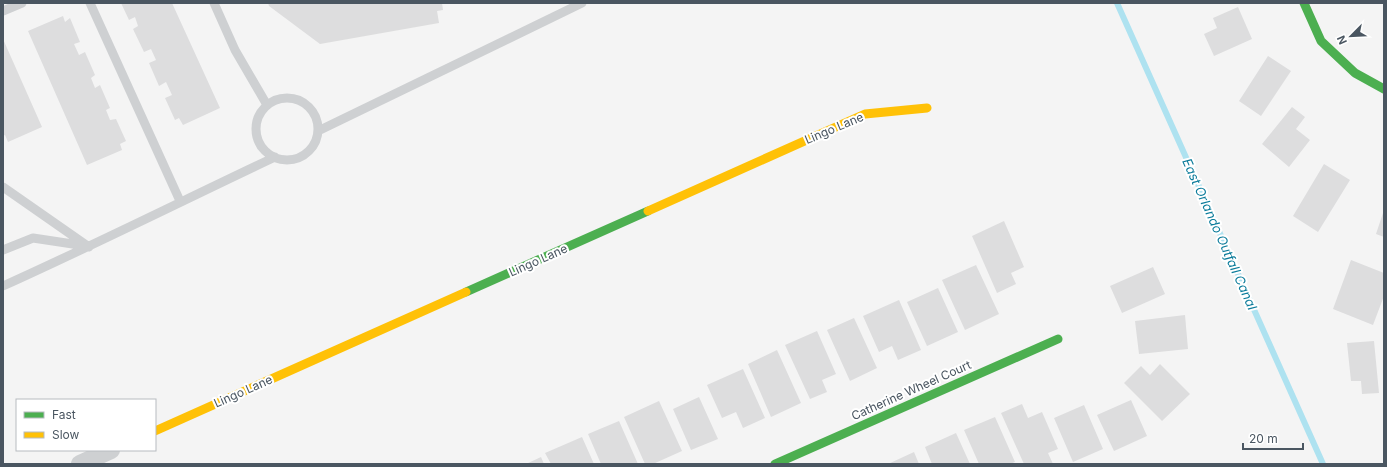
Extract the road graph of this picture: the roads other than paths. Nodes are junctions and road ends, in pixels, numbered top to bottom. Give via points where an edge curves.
1 (22, 3) edge
2 (90, 3) edge
3 (214, 3) edge
4 (582, 3) edge
5 (1304, 3) edge
6 (3, 11) edge
7 (1384, 89) edge
8 (267, 105) junction
9 (927, 108) dead end
10 (318, 131) junction
11 (275, 157) junction
12 (3, 187) edge
13 (180, 202) junction
14 (89, 247) junction
15 (3, 250) edge
16 (3, 286) edge
17 (1058, 339) dead end
18 (156, 430) edge
19 (109, 451) edge
20 (80, 464) edge
21 (775, 464) edge

1 - 6 lane
2 - 13 lane
3 - 8 lane via 235,50
4 - 10 lane
5 - 7 street via 1321,41 1355,73
8 - 10 lane via 286,98 306,104 313,111
8 - 11 lane via 258,118 257,134 260,144
9 - 18 street, Lingo Lane via 865,114
10 - 11 lane via 311,149 304,155 285,160
11 - 13 lane
12 - 14 lane
13 - 14 lane
14 - 15 lane via 33,238
14 - 16 lane
17 - 21 street, Catherine Wheel Court
19 - 20 street

